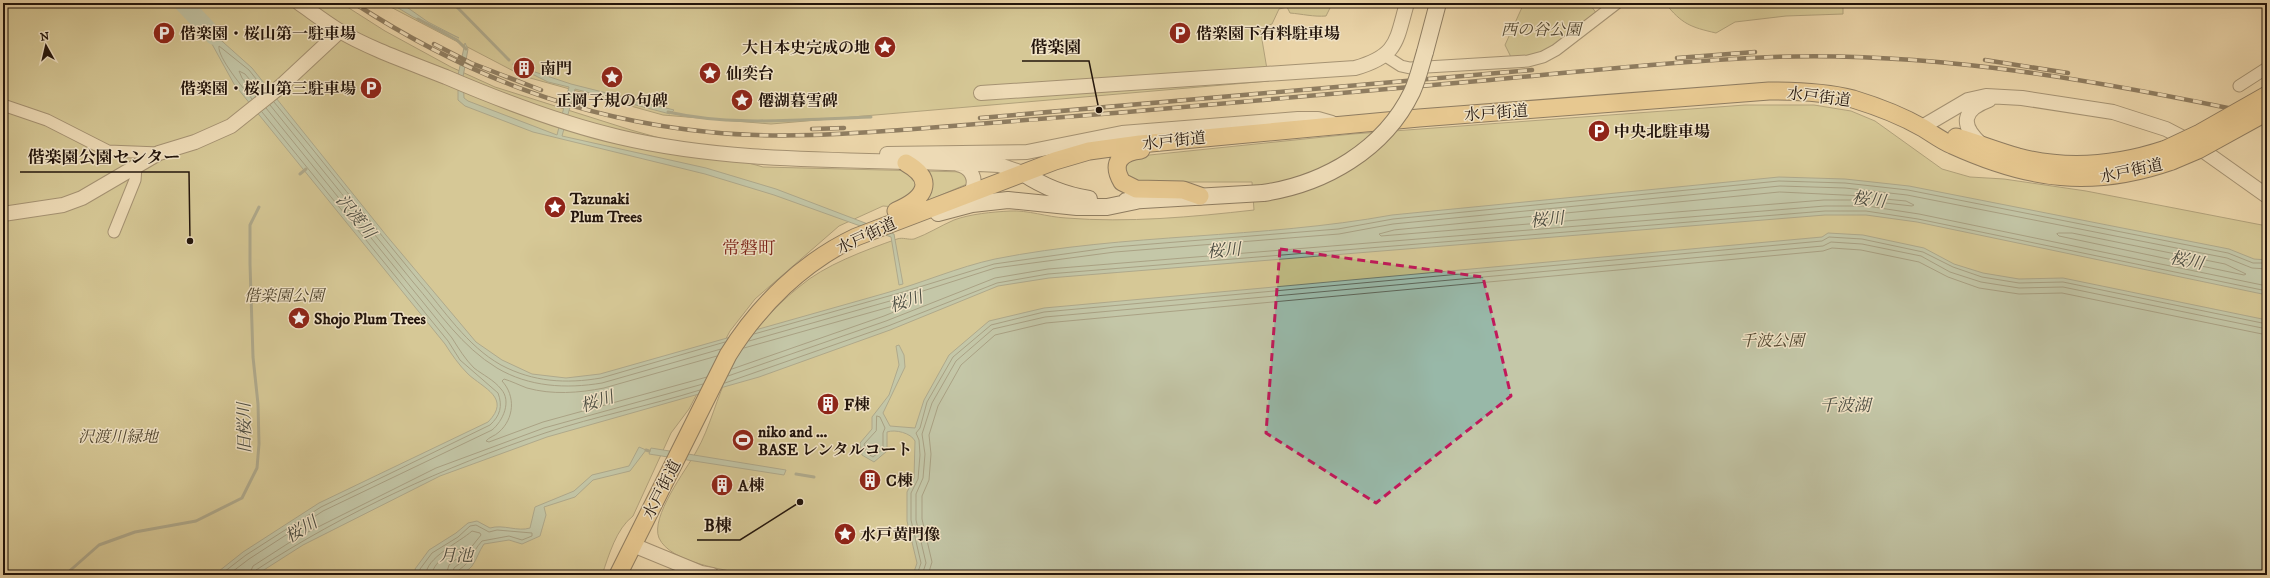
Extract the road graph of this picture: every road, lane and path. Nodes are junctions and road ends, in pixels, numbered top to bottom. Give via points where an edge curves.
1 (299, 3) edge
2 (1407, 3) edge
3 (1438, 3) edge
4 (1615, 4) edge
5 (340, 31) junction
6 (1384, 55) junction
7 (2267, 68) edge
8 (2239, 86) dead end
9 (981, 93) dead end
10 (2267, 94) edge
11 (2003, 96) junction
12 (3, 105) edge
13 (2267, 112) edge
14 (1340, 125) junction
15 (1922, 128) junction
16 (1172, 140) junction
17 (1981, 144) junction
18 (159, 153) junction
19 (2169, 155) junction
20 (835, 159) junction
21 (906, 163) junction
22 (956, 163) junction
23 (136, 167) junction
24 (1023, 173) junction
25 (971, 192) junction
26 (1200, 196) junction
27 (2267, 196) edge
28 (1136, 201) junction
29 (3, 214) edge
30 (114, 232) dead end
31 (846, 242) junction
32 (829, 252) junction
33 (633, 545) junction
34 (618, 575) edge
35 (712, 575) edge

1 - 5 street
2 - 6 street via 1400,34
3 - 26 main road, bridge via 1419,73 1405,104 1368,148 1344,165 1312,181 1263,193
4 - 6 street via 1556,50 1528,62 1410,68 1401,66
5 - 18 street via 281,86 230,126 216,134
5 - 20 street via 506,103 554,120 620,138 719,152
6 - 9 street via 1371,64 1355,68
7 - 8 street
10 - 19 main road, 水戸街道, bridge via 2200,133
11 - 15 street via 1968,100
11 - 17 street via 1984,102 1968,115 1968,130
11 - 27 street via 2113,112 2166,129 2215,157
12 - 18 street via 47,120 108,151
13 - 19 main road, 水戸街道, bridge via 2198,150
14 - 15 main road, 水戸街道 via 1769,91 1797,91 1853,99
14 - 16 main road, 水戸街道
14 - 20 street via 1318,119 1245,123 1122,133 1027,152 892,153
15 - 17 main road, 水戸街道
15 - 19 main road, 水戸街道 via 1952,146 1999,163 2049,176 2089,178 2146,170
16 - 24 main road, 水戸街道 via 1089,151
16 - 26 main road via 1156,148 1123,154 1119,160 1119,177 1122,182 1136,188 1183,190
17 - 19 main road, 水戸街道 via 2018,157 2072,165
18 - 23 street
20 - 21 street
21 - 22 street
21 - 31 main road via 920,173 923,179 921,195 902,208 860,226
22 - 24 street via 998,165
22 - 25 street via 963,165 972,173 974,181
23 - 29 street via 82,198 63,205
23 - 30 street via 136,180
24 - 25 main road, 水戸街道
24 - 28 main road via 1037,182 1072,196
25 - 31 main road, 水戸街道
26 - 28 main road
28 - 32 main road via 1107,207 1008,200 972,204
31 - 32 main road, 水戸街道
32 - 33 main road, 水戸街道 via 784,286 759,312 728,355
33 - 34 main road, 水戸街道
33 - 35 street via 701,573

